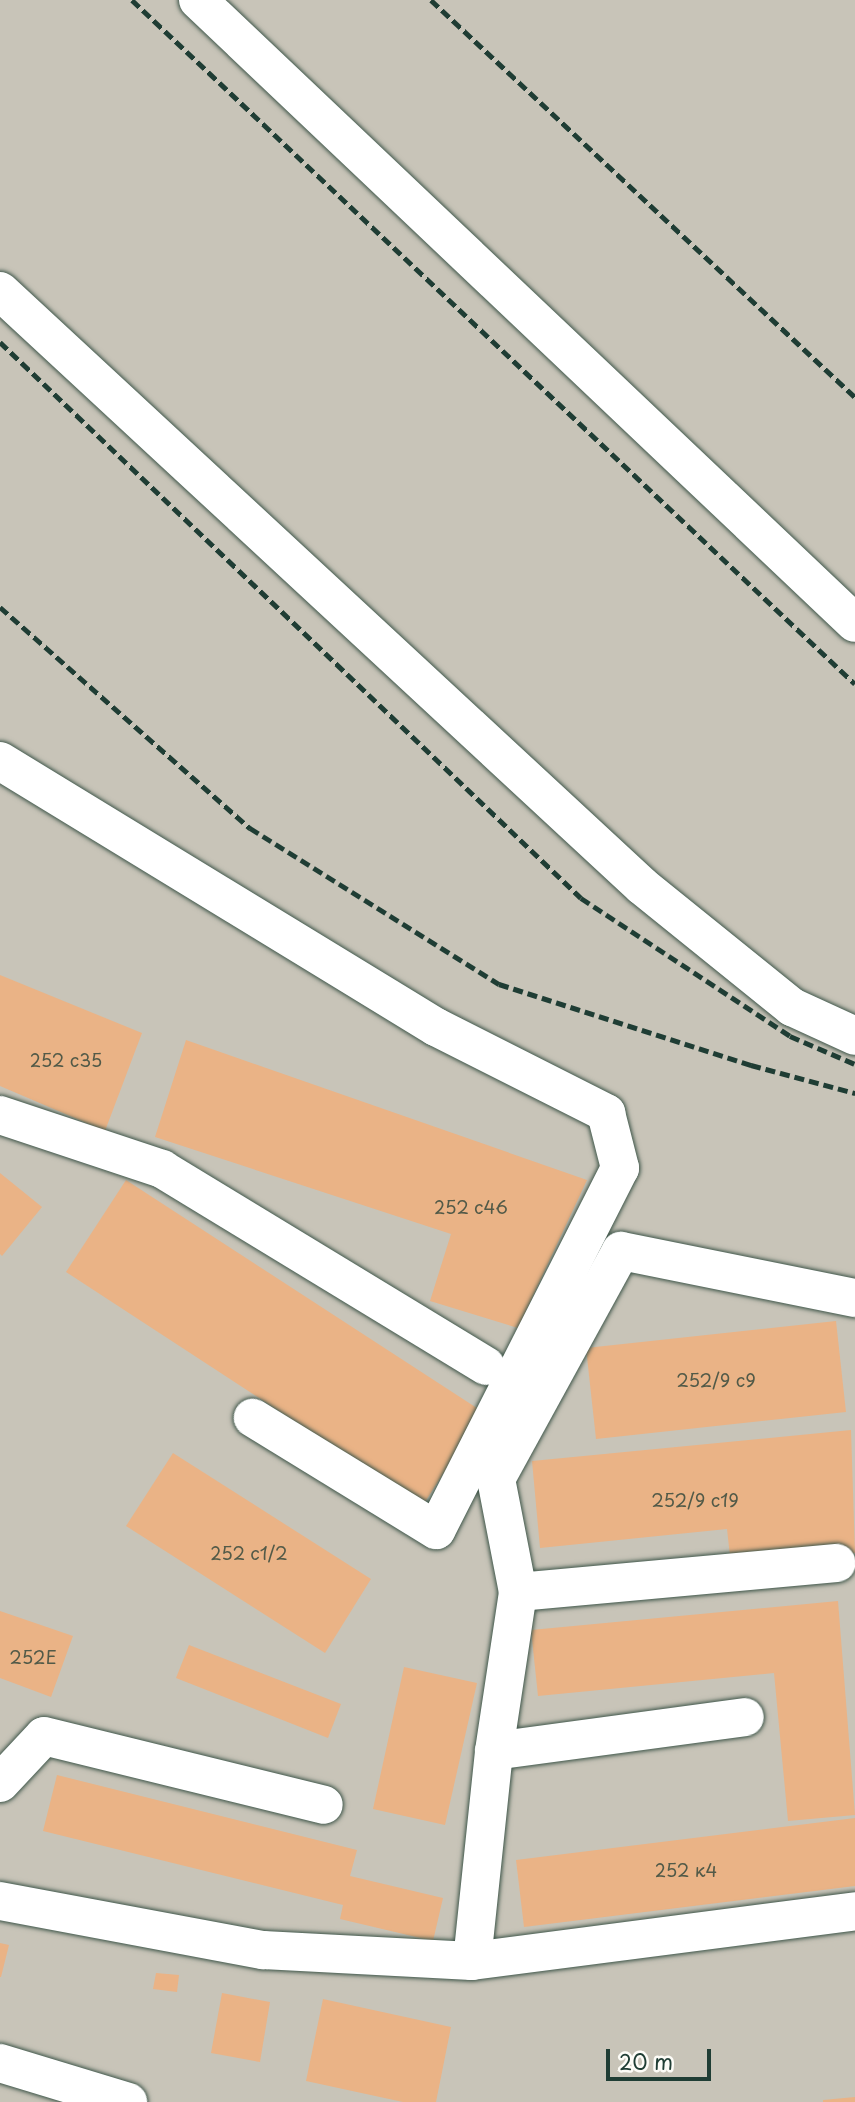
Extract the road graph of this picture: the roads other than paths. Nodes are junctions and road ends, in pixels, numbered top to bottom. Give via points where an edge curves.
1 (198, 0) edge
2 (0, 290) edge
3 (855, 623) edge
4 (0, 761) edge
5 (855, 1036) edge
6 (0, 1115) edge
7 (855, 1298) edge
8 (486, 1366) dead end
9 (253, 1418) dead end
10 (836, 1563) dead end
11 (518, 1592) junction
12 (745, 1717) dead end
13 (494, 1751) junction
14 (0, 1783) edge
15 (324, 1805) dead end
16 (0, 1901) edge
17 (855, 1911) edge
18 (472, 1961) junction
19 (0, 2063) edge
20 (128, 2102) edge

1 - 3 lane
2 - 5 lane via 642,886 792,1007
4 - 9 lane via 436,1027 606,1112 620,1168 436,1530
6 - 8 lane via 162,1169
7 - 11 lane via 621,1251 496,1479
10 - 11 lane
11 - 13 lane
12 - 13 lane
13 - 18 lane
14 - 15 lane via 44,1736
16 - 18 lane via 263,1950
17 - 18 lane
19 - 20 lane

